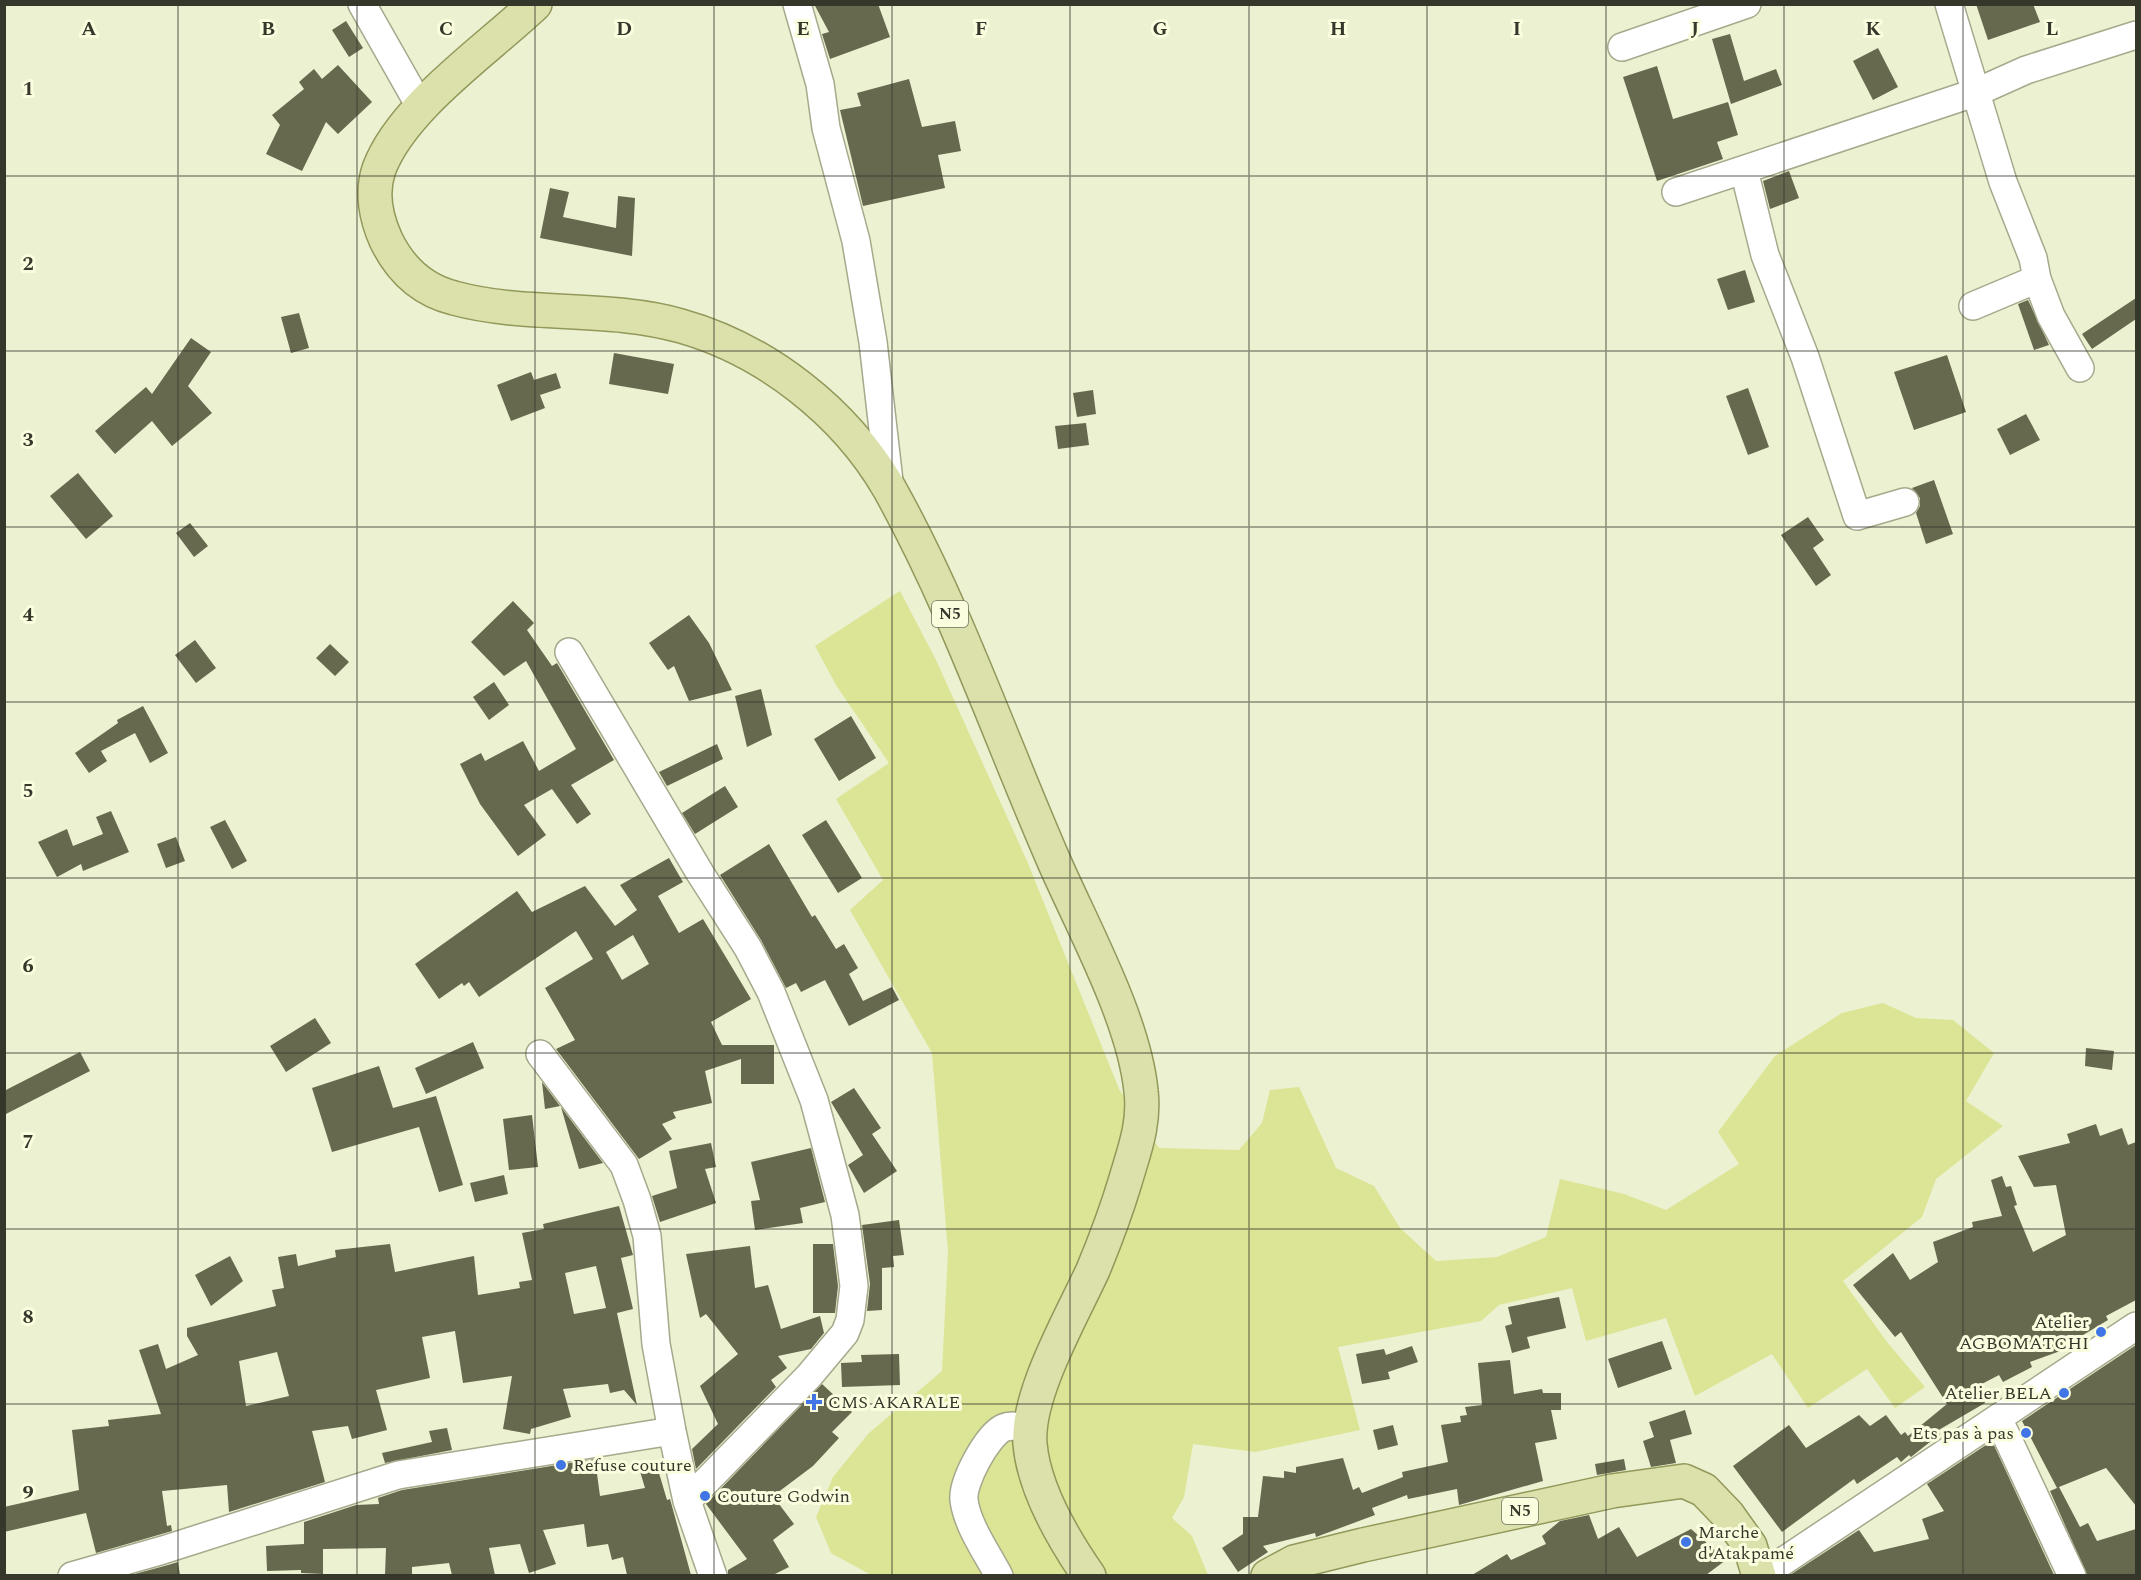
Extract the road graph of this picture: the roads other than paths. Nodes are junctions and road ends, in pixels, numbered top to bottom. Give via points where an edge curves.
1 (362, 4) edge
2 (535, 4) edge
3 (797, 4) edge
4 (1747, 4) edge
5 (1949, 4) edge
6 (2136, 35) edge
7 (1622, 47) dead end
8 (1977, 92) junction
9 (421, 108) junction
10 (1744, 170) junction
11 (1676, 192) dead end
12 (2037, 279) junction
13 (1973, 306) dead end
14 (2080, 368) dead end
15 (890, 491) junction
16 (1905, 502) dead end
17 (569, 652) dead end
18 (540, 1054) dead end
19 (2136, 1326) edge
20 (1998, 1418) junction
21 (1030, 1429) junction
22 (672, 1431) junction
23 (687, 1501) junction
24 (1764, 1568) edge
25 (72, 1575) edge
26 (713, 1575) edge
27 (999, 1575) edge
28 (1089, 1575) edge
29 (1268, 1575) edge
30 (2072, 1575) edge

1 - 9 street
2 - 9 main road, N5
3 - 15 street via 856,241 873,342
4 - 7 street
5 - 8 street
6 - 8 street via 2026,70
8 - 10 street
8 - 12 street
9 - 15 main road, N5 via 377,173 375,205 376,219 390,248 417,282 454,298 489,305 680,325 737,348 776,371 845,427 866,451
10 - 11 street
10 - 16 street via 1765,255 1805,357 1857,516
12 - 13 street
12 - 14 street via 2051,316
15 - 21 main road, N5 via 979,679 1107,980 1130,1041 1141,1090 1140,1137 1118,1206 1039,1391
17 - 23 street via 771,992 814,1100 845,1215 854,1286 850,1320 844,1334 809,1376
18 - 22 street via 624,1165 637,1200 647,1236 657,1344
19 - 20 street
20 - 24 street
20 - 30 street
21 - 27 street via 1012,1426 993,1436 967,1481 964,1499 968,1513
21 - 28 main road, N5 via 1030,1446 1048,1505 1062,1535
22 - 23 street
22 - 25 street via 398,1474 163,1550
23 - 26 street
24 - 29 main road, N5 via 1728,1515 1704,1490 1684,1481 1612,1491 1363,1545 1294,1562

